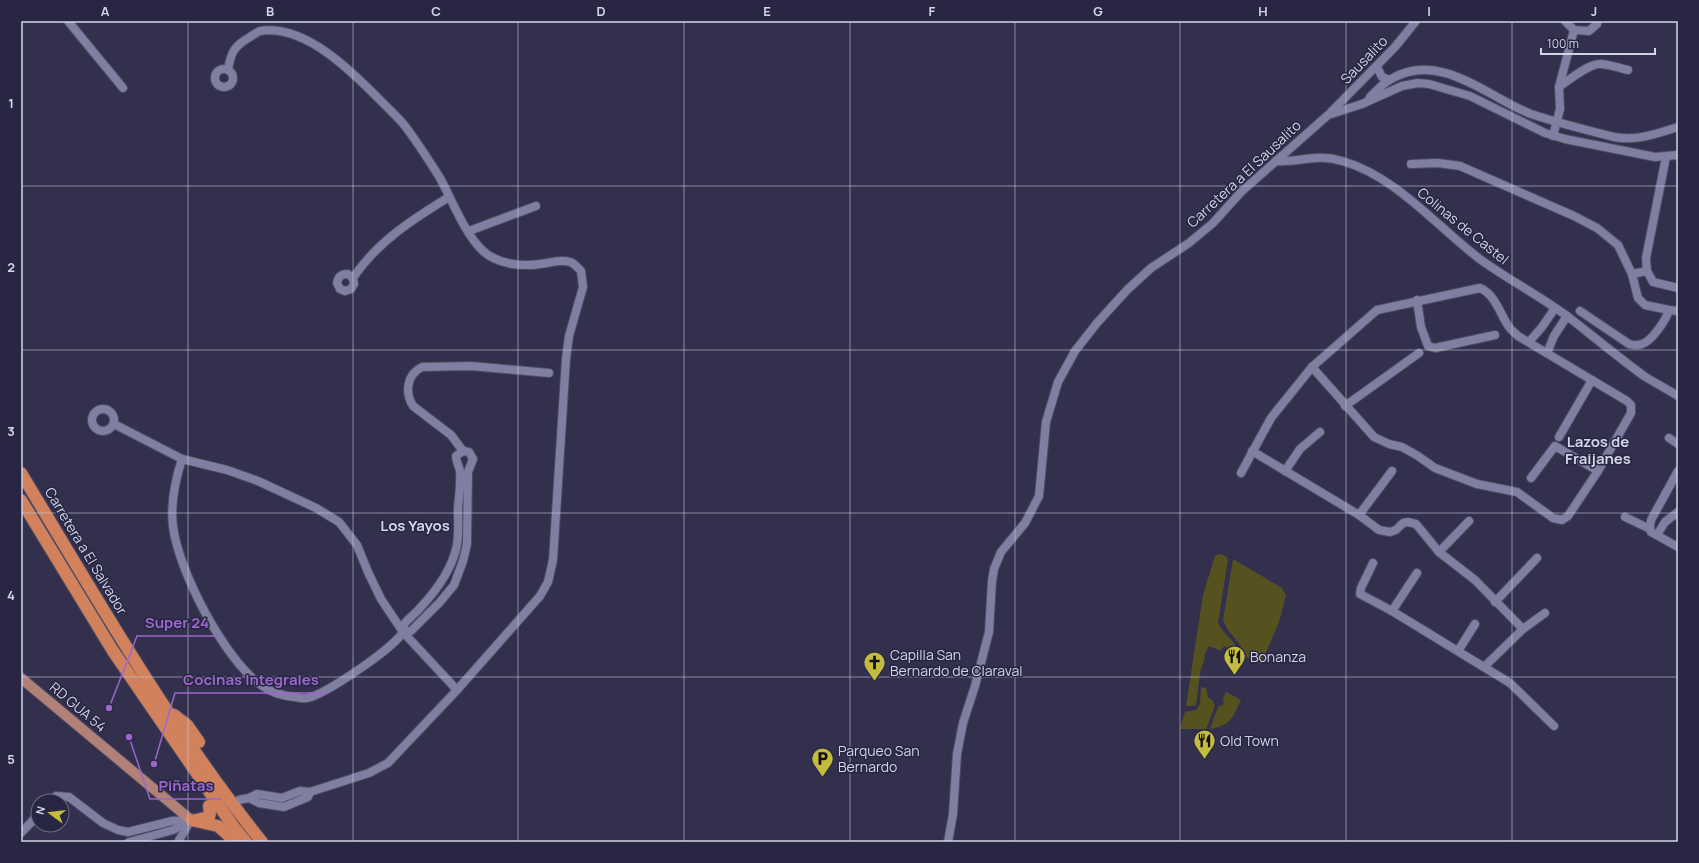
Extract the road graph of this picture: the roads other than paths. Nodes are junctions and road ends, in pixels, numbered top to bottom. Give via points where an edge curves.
1 (1416, 21) edge
2 (1565, 21) edge
3 (1598, 21) edge
4 (73, 23) edge
5 (1574, 30) junction
6 (1376, 67) junction
7 (1421, 69) junction
8 (228, 70) dead end
9 (1628, 70) dead end
10 (1389, 80) junction
11 (1418, 83) junction
12 (1559, 87) junction
13 (122, 88) dead end
14 (1362, 104) junction
15 (1560, 109) junction
16 (1328, 115) junction
17 (1558, 121) junction
18 (1568, 124) junction
19 (1678, 127) edge
20 (1553, 136) junction
21 (1565, 139) junction
22 (1678, 155) edge
23 (1666, 157) junction
24 (1276, 161) junction
25 (1411, 164) dead end
26 (449, 197) junction
27 (536, 206) dead end
28 (469, 232) junction
29 (1647, 271) junction
30 (1632, 274) junction
31 (353, 278) dead end
32 (1678, 288) edge
33 (1418, 300) junction
34 (1555, 308) junction
35 (1669, 310) junction
36 (1678, 310) edge
37 (1580, 311) dead end
38 (1567, 316) junction
39 (1495, 335) dead end
40 (1529, 342) junction
41 (1419, 353) dead end
42 (1547, 353) junction
43 (1312, 367) junction
44 (549, 373) dead end
45 (1592, 380) junction
46 (1678, 396) edge
47 (1345, 406) junction
48 (114, 424) dead end
49 (1320, 432) dead end
50 (1559, 437) dead end
51 (1669, 438) dead end
52 (1678, 444) edge
53 (463, 451) junction
54 (1252, 451) junction
55 (182, 459) junction
56 (1285, 471) junction
57 (1392, 471) dead end
58 (1598, 471) junction
59 (1678, 471) edge
60 (21, 473) edge
61 (1241, 473) dead end
62 (1530, 478) dead end
63 (21, 500) edge
64 (1678, 512) edge
65 (1359, 515) junction
66 (1625, 517) dead end
67 (1469, 521) dead end
68 (1650, 529) junction
69 (1657, 535) junction
70 (1678, 547) edge
71 (1439, 552) junction
72 (1538, 558) dead end
73 (1373, 563) dead end
74 (1417, 573) dead end
75 (1495, 602) junction
76 (1392, 611) junction
77 (1545, 613) dead end
78 (1475, 624) dead end
79 (1523, 629) junction
80 (403, 632) junction
81 (1458, 650) junction
82 (1484, 667) junction
83 (21, 678) edge
84 (134, 683) junction
85 (457, 690) junction
86 (164, 707) junction
87 (1554, 726) dead end
88 (70, 798) edge
89 (244, 799) junction
90 (209, 806) junction
91 (191, 820) junction
92 (30, 823) edge
93 (128, 832) junction
94 (21, 833) edge
95 (129, 842) edge
96 (178, 842) edge
97 (239, 842) edge
98 (262, 842) edge
99 (271, 842) edge
100 (948, 842) edge

1 - 6 street, Sausalito
2 - 5 street
3 - 5 street via 1590,31
4 - 13 street
5 - 12 street
6 - 10 street via 1382,77
6 - 16 street, Sausalito
7 - 10 street
7 - 11 street
7 - 17 street via 1452,75 1531,113
8 - 26 street via 230,58 238,44 258,32 286,32 329,53 408,129 440,178
9 - 12 street via 1597,64
10 - 14 street
11 - 14 street via 1389,90
11 - 20 street via 1470,96
12 - 15 street
14 - 16 street, Carretera a El Sausalito
15 - 17 street
15 - 18 street
16 - 24 street, Carretera a El Sausalito
17 - 18 street
17 - 20 street
18 - 19 street via 1625,139 1645,137
18 - 21 street
20 - 21 street
21 - 23 street via 1636,154
22 - 23 street
23 - 29 street via 1646,258
24 - 34 street, Colinas de Castel via 1330,158 1370,172 1429,214 1481,259
24 - 100 street, Carretera a El Sausalito via 1241,192 1213,223 1189,243 1151,268 1126,290 1075,351 1058,382 1046,422 1039,496 1025,523 1001,552 994,569 988,632 956,754 953,814
25 - 30 street via 1438,163 1460,166 1585,221 1618,244
26 - 28 street
26 - 31 street via 393,235 364,262
27 - 28 street
28 - 85 street via 483,250 493,258 503,261 522,265 559,260 572,262 581,271 583,287 566,359 553,560 548,582 540,596
29 - 30 street
29 - 32 street via 1653,282
30 - 35 street via 1638,298 1645,305
33 - 39 street via 1421,327 1428,346 1434,348
33 - 40 street via 1480,288 1491,296 1509,327
33 - 43 street via 1377,310
34 - 38 street, Colinas de Castel
34 - 40 street
35 - 36 street
35 - 37 street via 1666,320 1659,328 1644,344 1637,345 1629,344
38 - 42 street
38 - 46 street, Colinas de Castel via 1645,377
40 - 42 street
41 - 47 street
42 - 45 street
43 - 47 street
43 - 54 street via 1271,418
44 - 53 street via 471,366 422,367 416,370 408,385 410,402 451,435
45 - 50 street
45 - 58 street via 1627,401 1632,409
47 - 58 street via 1374,437 1402,447 1435,468 1477,484 1517,492 1558,520 1568,516
48 - 55 street
49 - 56 street via 1300,449
51 - 52 street
53 - 80 street via 456,458 460,471 457,544 451,563 433,594 404,624
53 - 80 street via 469,452 473,459 468,472 467,544 463,561 454,585 440,602 411,631
54 - 56 street
54 - 61 street
55 - 80 street via 258,481 316,508 339,522 357,545 381,599
55 - 80 street via 174,483 172,525 185,571 212,625 235,658 260,685 289,697 307,698 341,682 379,655
56 - 65 street
57 - 65 street
58 - 62 street via 1556,446
59 - 68 street via 1651,520
60 - 86 highway, Carretera a El Salvador
63 - 84 highway, Carretera a El Salvador
64 - 69 street via 1665,522
65 - 71 street via 1385,532 1396,530 1408,522 1416,524
66 - 68 street
67 - 71 street
68 - 69 street
69 - 70 street
71 - 75 street via 1475,580
72 - 75 street
73 - 76 street via 1360,594
74 - 76 street
75 - 79 street
76 - 81 street
77 - 79 street
78 - 81 street
79 - 82 street
80 - 85 street
81 - 82 street
82 - 87 street via 1510,684
83 - 91 main road, RD GUA 54
84 - 90 highway via 141,701
84 - 97 highway, Carretera a El Salvador via 228,820
85 - 89 street via 388,763 369,773 310,792 308,797 284,807
86 - 89 highway via 187,725
86 - 98 highway, Carretera a El Salvador
88 - 93 street via 103,823
89 - 99 highway
90 - 91 highway via 209,817
90 - 97 highway
91 - 93 street via 172,821
91 - 95 street via 173,830
91 - 96 street
91 - 97 highway via 218,826
92 - 94 street
93 - 95 street

